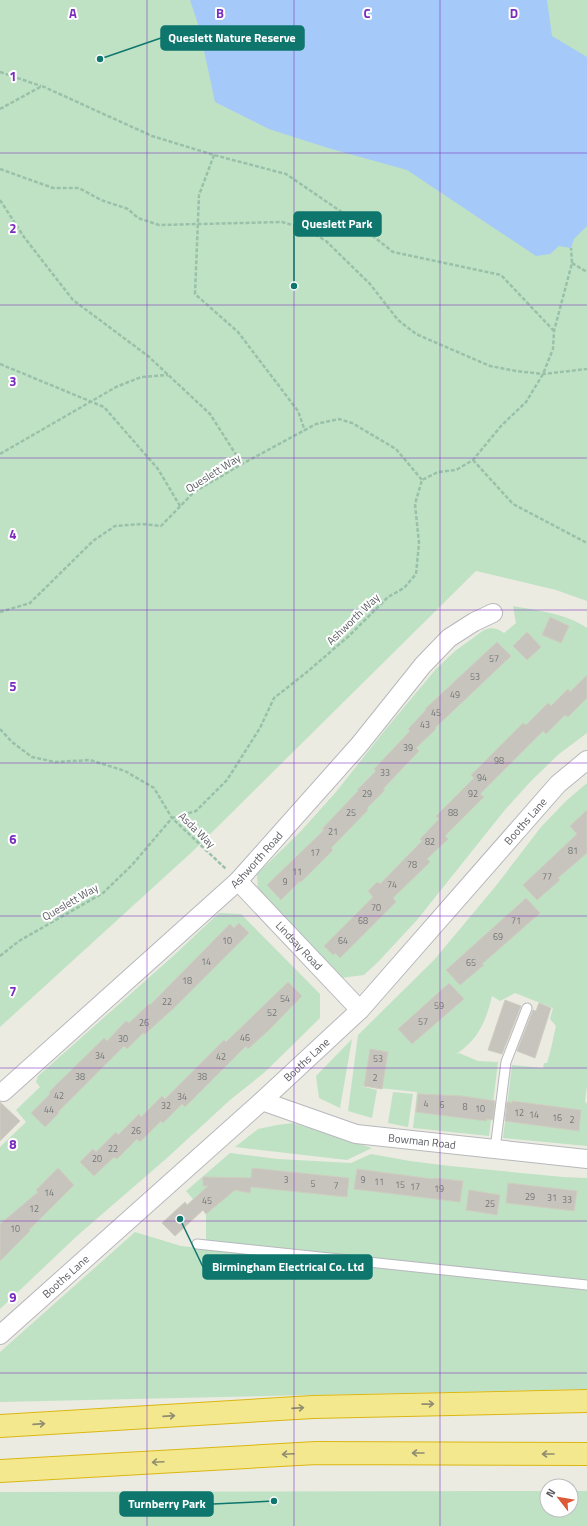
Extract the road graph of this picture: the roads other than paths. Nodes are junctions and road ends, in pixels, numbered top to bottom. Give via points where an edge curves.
1 (493, 613) dead end
2 (587, 760) edge
3 (238, 881) junction
4 (527, 1008) dead end
5 (360, 1010) junction
6 (3, 1092) dead end
7 (262, 1100) junction
8 (495, 1149) junction
9 (587, 1159) edge
10 (197, 1244) dead end
11 (587, 1285) edge
12 (0, 1335) edge
13 (587, 1401) edge
14 (0, 1426) edge
15 (587, 1454) edge
16 (0, 1471) edge

1 - 3 street, Ashworth Road via 449,638 423,665 358,745
2 - 5 street, Booths Lane via 558,784
3 - 5 street, Lindsay Road
3 - 6 street, Ashworth Road
4 - 8 lane via 506,1062
5 - 7 street, Booths Lane
7 - 8 street, Bowman Road via 356,1134
7 - 12 street, Booths Lane
8 - 9 street, Bowman Road
10 - 11 lane
14 -> 13 highway via 313,1407
15 -> 16 highway via 316,1453

